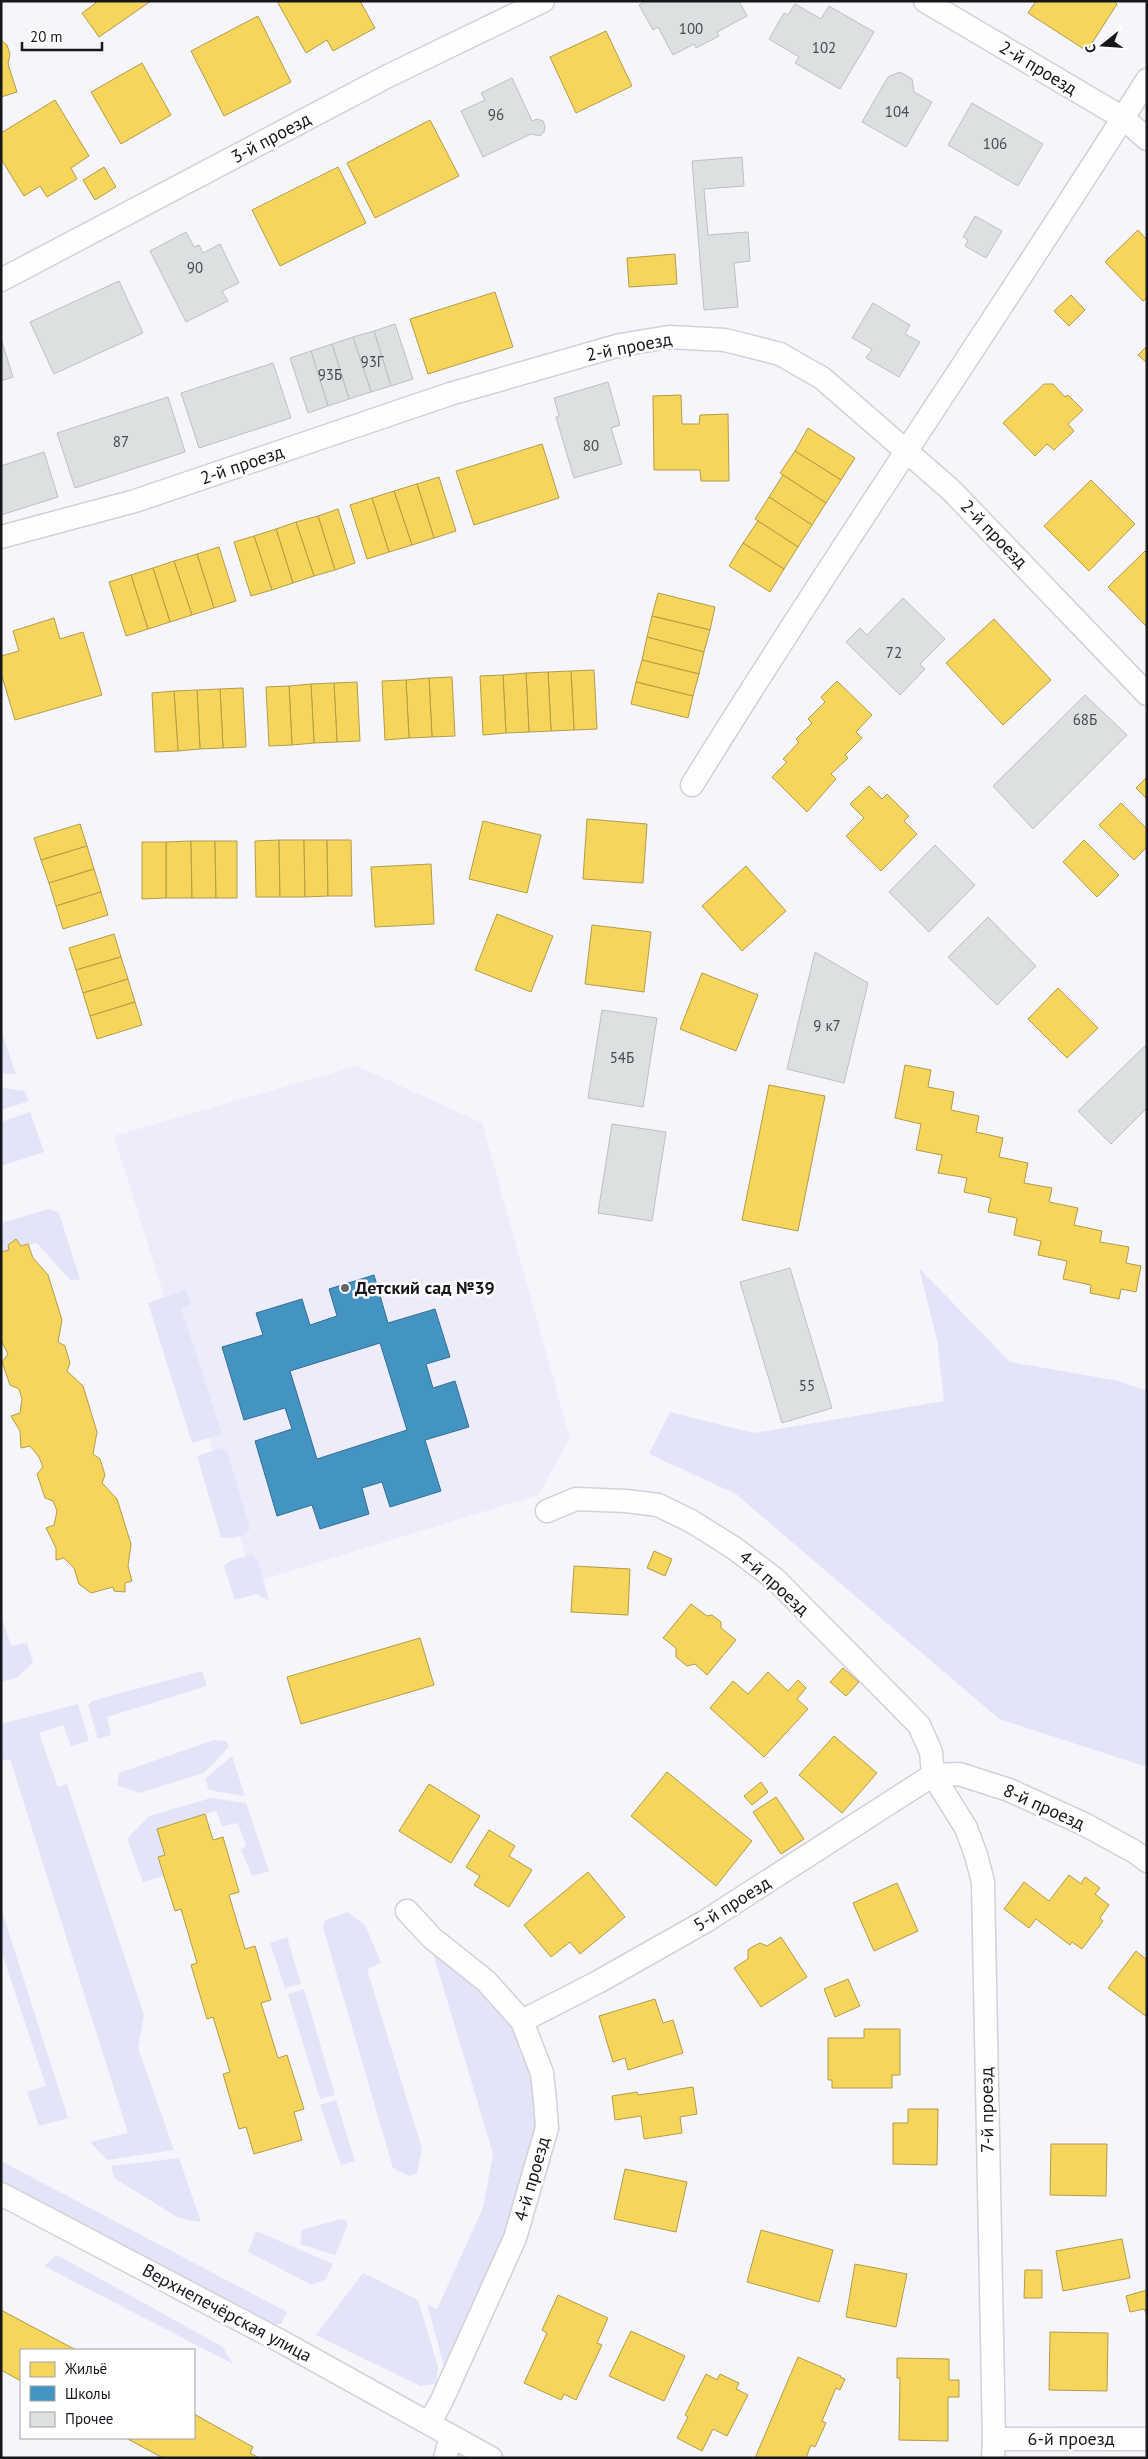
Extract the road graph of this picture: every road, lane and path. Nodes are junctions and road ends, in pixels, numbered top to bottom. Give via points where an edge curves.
1 (543, 1) edge
2 (925, 1) edge
3 (1147, 80) edge
4 (1123, 118) junction
5 (1147, 140) edge
6 (1, 280) edge
7 (908, 452) junction
8 (1, 537) edge
9 (1147, 694) edge
10 (692, 785) dead end
11 (547, 1511) dead end
12 (933, 1775) junction
13 (1147, 1861) edge
14 (407, 1911) dead end
15 (522, 2021) junction
16 (1, 2194) edge
17 (430, 2422) junction
18 (450, 2436) junction
19 (1147, 2439) edge
20 (993, 2448) edge
21 (445, 2458) edge
22 (491, 2458) edge

1 - 6 street, 3-й проезд via 388,76
2 - 4 street, 2-й проезд
3 - 4 street
4 - 5 street, 2-й проезд
4 - 7 street
7 - 8 street, 2-й проезд via 822,378 780,354 725,340 669,337 620,345 450,394 135,501
7 - 9 street, 2-й проезд via 951,490
7 - 10 street via 768,662
11 - 12 street, 4-й проезд via 576,1499 658,1505 734,1548 775,1579 919,1724 931,1752
12 - 13 street, 8-й проезд via 958,1774 1009,1790 1084,1824
12 - 15 street, 5-й проезд via 706,1921
12 - 20 street, 7-й проезд via 966,1828 983,1882
14 - 15 street, 4-й проезд via 432,1938 486,1981
15 - 17 street, 4-й проезд via 542,2073 547,2128 515,2238
16 - 17 street, Верхнепечёрская улица
17 - 18 street, Верхнепечёрская улица
18 - 21 street
18 - 22 street
19 - 20 street, 6-й проезд

